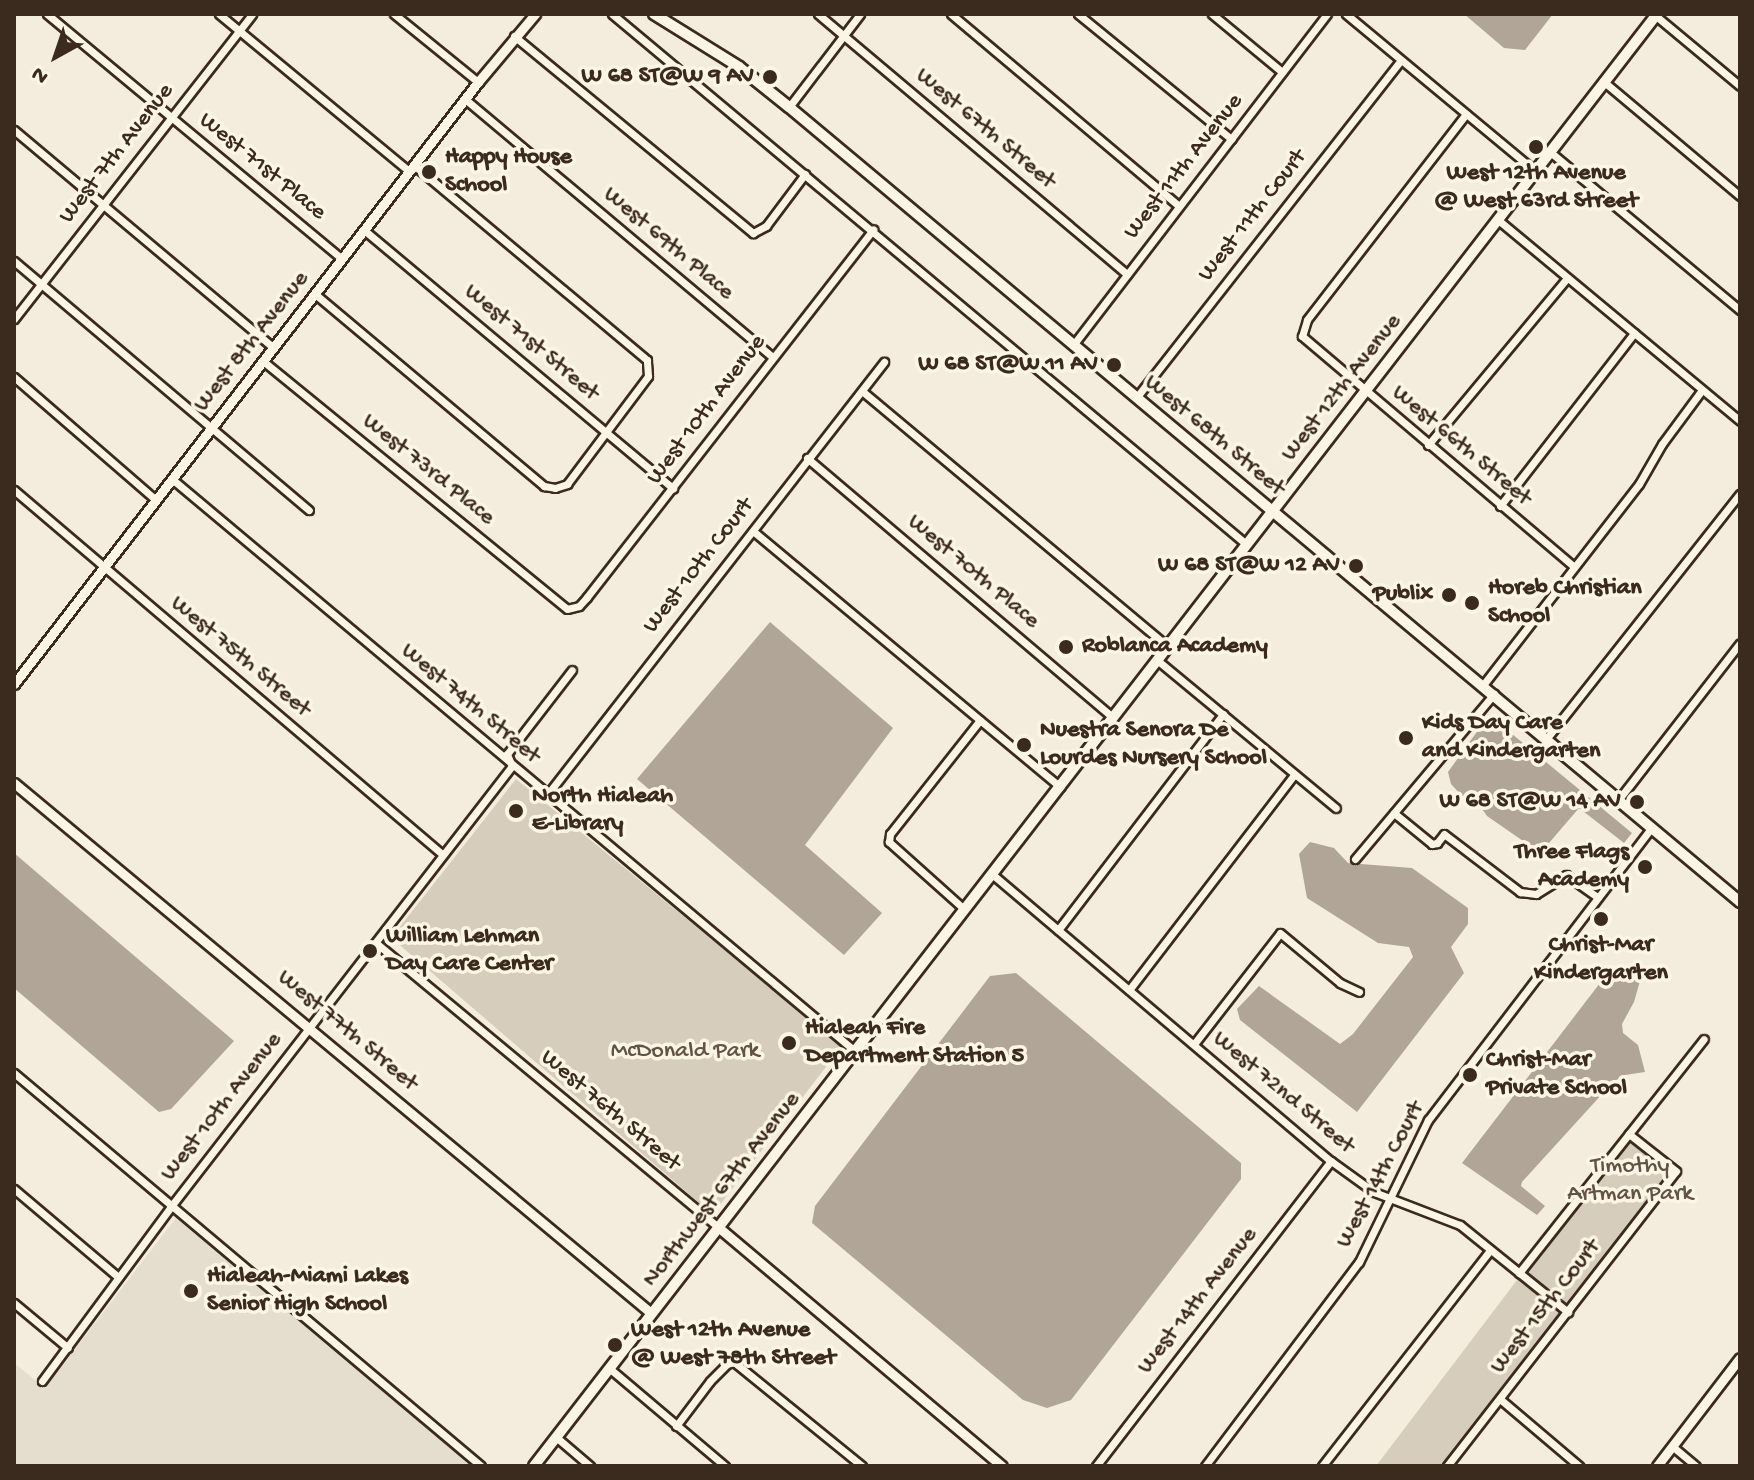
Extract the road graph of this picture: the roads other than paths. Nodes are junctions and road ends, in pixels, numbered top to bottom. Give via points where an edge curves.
1 (47, 14) edge
2 (219, 14) edge
3 (252, 14) edge
4 (394, 14) edge
5 (528, 14) edge
6 (535, 14) edge
7 (612, 14) edge
8 (654, 14) edge
9 (818, 14) edge
10 (860, 14) edge
11 (951, 14) edge
12 (1078, 14) edge
13 (1212, 14) edge
14 (1327, 14) edge
15 (1346, 14) edge
16 (1657, 15) edge
17 (523, 25) junction
18 (240, 31) junction
19 (514, 36) junction
20 (844, 36) junction
21 (1401, 60) junction
22 (1282, 72) junction
23 (1603, 81) junction
24 (478, 82) junction
25 (1740, 86) edge
26 (465, 99) junction
27 (789, 107) junction
28 (1466, 114) junction
29 (170, 118) junction
30 (14, 130) edge
31 (1231, 139) junction
32 (1549, 151) junction
33 (412, 168) junction
34 (1534, 170) junction
35 (805, 174) junction
36 (1740, 196) edge
37 (103, 204) junction
38 (1179, 206) junction
39 (1497, 219) junction
40 (873, 229) junction
41 (364, 230) junction
42 (342, 259) junction
43 (14, 261) edge
44 (1127, 274) junction
45 (1567, 278) junction
46 (41, 283) junction
47 (315, 294) junction
48 (1740, 310) edge
49 (14, 319) edge
50 (1634, 333) junction
51 (1073, 345) junction
52 (273, 347) junction
53 (772, 357) junction
54 (263, 361) junction
55 (884, 362) dead end
56 (14, 377) edge
57 (1702, 390) junction
58 (862, 391) junction
59 (1364, 392) junction
60 (1136, 398) junction
61 (1740, 421) edge
62 (211, 428) junction
63 (607, 432) junction
64 (1428, 445) junction
65 (807, 458) junction
66 (172, 479) junction
67 (673, 488) junction
68 (14, 490) edge
69 (1740, 494) edge
70 (156, 500) junction
71 (1500, 506) junction
72 (309, 510) dead end
73 (1273, 510) junction
74 (753, 531) junction
75 (1246, 544) junction
76 (1573, 566) junction
77 (104, 568) junction
78 (567, 609) joint
79 (1740, 643) edge
80 (1167, 646) junction
81 (1157, 660) junction
82 (572, 670) dead end
83 (14, 684) edge
84 (1483, 685) junction
85 (1494, 694) junction
86 (1223, 714) junction
87 (1112, 717) junction
88 (980, 720) junction
89 (1547, 738) junction
90 (512, 766) junction
91 (1295, 774) junction
92 (14, 783) edge
93 (1060, 787) junction
94 (547, 795) junction
95 (1619, 799) junction
96 (1336, 808) dead end
97 (1394, 813) junction
98 (1652, 827) junction
99 (442, 854) junction
100 (1355, 859) dead end
101 (992, 874) junction
102 (1597, 897) junction
103 (1740, 902) edge
104 (964, 909) junction
105 (1058, 930) junction
106 (376, 943) junction
107 (1129, 990) junction
108 (1359, 992) dead end
109 (311, 1026) junction
110 (1704, 1039) dead end
111 (1194, 1044) junction
112 (855, 1051) junction
113 (14, 1073) edge
114 (1629, 1134) junction
115 (1331, 1161) junction
116 (14, 1189) edge
117 (1391, 1197) junction
118 (172, 1205) junction
119 (718, 1227) junction
120 (1490, 1250) junction
121 (1519, 1273) junction
122 (118, 1277) junction
123 (14, 1303) edge
124 (1568, 1312) junction
125 (651, 1313) junction
126 (68, 1348) junction
127 (1740, 1358) edge
128 (609, 1368) junction
129 (42, 1381) dead end
130 (1500, 1399) junction
131 (676, 1426) junction
132 (556, 1437) junction
133 (1672, 1446) junction
134 (481, 1466) edge
135 (534, 1466) edge
136 (590, 1466) edge
137 (725, 1466) edge
138 (862, 1466) edge
139 (1002, 1466) edge
140 (1096, 1466) edge
141 (1205, 1466) edge
142 (1322, 1466) edge
143 (1447, 1466) edge
144 (1579, 1466) edge
145 (1657, 1466) edge
146 (1696, 1466) edge

1 - 29 street, West 71st Place
2 - 18 street
3 - 18 street, West 7th Avenue
4 - 24 street
5 - 17 street, West 8th Avenue
6 - 17 street, West 8th Avenue
7 - 35 street
8 - 27 main road, West 68th Street via 739,67
9 - 20 street, West 67th Street
10 - 20 street
11 - 38 street
12 - 31 street
13 - 22 street
14 - 22 street, West 11th Avenue
15 - 21 street
16 - 23 main road, West 12th Avenue
16 - 25 street
17 - 19 street, West 8th Avenue
18 - 29 street, West 7th Avenue
18 - 33 street
19 - 24 street, West 8th Avenue
19 - 35 street via 753,233 766,226
20 - 27 street
20 - 44 street, West 67th Street
21 - 28 street
21 - 60 street, West 11th Court
22 - 31 street, West 11th Avenue
23 - 32 main road, West 12th Avenue
23 - 36 street
24 - 26 street, West 8th Avenue
26 - 33 street, West 8th Avenue
26 - 53 street, West 69th Place
27 - 51 main road, West 68th Street
28 - 34 street
28 - 59 street, West 66th Street via 1307,320 1305,343
29 - 37 street, West 7th Avenue
29 - 42 street, West 71st Place
30 - 37 street
31 - 38 street, West 11th Avenue
32 - 34 main road, West 12th Avenue
32 - 48 street
33 - 41 street, West 8th Avenue
33 - 63 street via 647,360 648,376
34 - 39 main road, West 12th Avenue
35 - 40 street
37 - 46 street, West 7th Avenue
37 - 52 street
38 - 44 street, West 11th Avenue
39 - 45 street
39 - 59 main road, West 12th Avenue
40 - 53 street, West 10th Avenue
40 - 75 street
41 - 42 street, West 8th Avenue
41 - 63 street, West 71st Street
42 - 47 street, West 8th Avenue
43 - 46 street
44 - 51 street, West 11th Avenue
45 - 50 street
45 - 64 street
46 - 49 street, West 7th Avenue
46 - 62 street
47 - 52 street, West 8th Avenue
47 - 63 street via 544,486 567,484
50 - 57 street
50 - 71 street
51 - 60 main road, West 68th Street
52 - 54 street, West 8th Avenue
53 - 67 street, West 10th Avenue
54 - 62 street, West 8th Avenue
54 - 78 street, West 73rd Place
55 - 58 street, West 10th Court
56 - 70 street
57 - 61 street
57 - 76 street via 1639,484
58 - 65 street, West 10th Court
58 - 80 street
59 - 64 street, West 66th Street
59 - 73 main road, West 12th Avenue
60 - 73 main road, West 68th Street
62 - 66 street, West 8th Avenue
62 - 72 street
63 - 67 street, West 71st Street
64 - 71 street, West 66th Street
65 - 74 street, West 10th Court
65 - 87 street, West 70th Place
66 - 70 street, West 8th Avenue
66 - 90 street, West 74th Street
67 - 78 street, West 10th Avenue via 587,597
68 - 77 street, West 75th Street
69 - 89 street
70 - 77 street, West 8th Avenue
71 - 76 street, West 66th Street
73 - 75 main road, West 12th Avenue
73 - 84 main road, West 68th Street
74 - 88 street
74 - 94 street, West 10th Court
75 - 80 main road, West 12th Avenue
76 - 84 street
77 - 83 street, West 8th Avenue
77 - 99 street, West 75th Street
79 - 95 street
80 - 81 main road, West 12th Avenue
81 - 86 street
81 - 87 main road, West 12th Avenue
82 - 90 street, West 10th Avenue via 507,754
84 - 85 main road, West 68th Street
85 - 89 main road, West 68th Street
85 - 97 street
86 - 91 street
86 - 105 street
87 - 93 main road, West 12th Avenue
88 - 93 street
88 - 104 street via 889,842
89 - 95 main road, West 68th Street
90 - 94 street, West 74th Street
90 - 99 street, West 10th Avenue
91 - 96 street
91 - 107 street
92 - 109 street, West 77th Street
93 - 101 main road, Northwest 67th Avenue
94 - 112 street, West 74th Street
95 - 98 main road, West 68th Street
97 - 100 street
97 - 102 street via 1432,844 1444,834 1520,892 1536,894 1566,875
98 - 102 street, West 14th Court
98 - 103 main road, West 68th Street
99 - 106 street, West 10th Avenue
101 - 104 main road, Northwest 67th Avenue
101 - 105 street, West 72nd Street
102 - 117 street, West 14th Court via 1428,1120
104 - 112 main road, Northwest 67th Avenue
105 - 107 street, West 72nd Street
106 - 109 street, West 10th Avenue
106 - 119 street, West 76th Street
107 - 111 street, West 72nd Street
108 - 111 street via 1340,983 1280,933
109 - 118 street, West 10th Avenue
109 - 125 street, West 77th Street
110 - 114 street
111 - 115 street, West 72nd Street
112 - 119 main road, Northwest 67th Avenue
113 - 118 street
114 - 121 street
114 - 124 street, West 15th Court via 1676,1171
115 - 117 street, West 72nd Street via 1374,1192
115 - 140 street, West 14th Avenue
116 - 122 street
117 - 120 street, West 72nd Street via 1460,1225
117 - 141 street, West 14th Court via 1359,1262
118 - 122 street, West 10th Avenue
118 - 134 street
119 - 125 main road, Northwest 67th Avenue
119 - 139 street, West 76th Street
120 - 121 street, West 72nd Street
120 - 142 street
121 - 124 street, West 72nd Street
122 - 126 street, West 10th Avenue
123 - 126 street
124 - 130 street, West 15th Court
125 - 128 main road, Northwest 67th Avenue
126 - 129 street, West 10th Avenue
127 - 133 street
128 - 131 street
128 - 132 main road, Northwest 67th Avenue
130 - 143 street, West 15th Court
130 - 144 street
131 - 137 street
131 - 138 street via 727,1364 740,1363
132 - 135 main road, Northwest 67th Avenue
132 - 136 street
133 - 145 street
133 - 146 street

